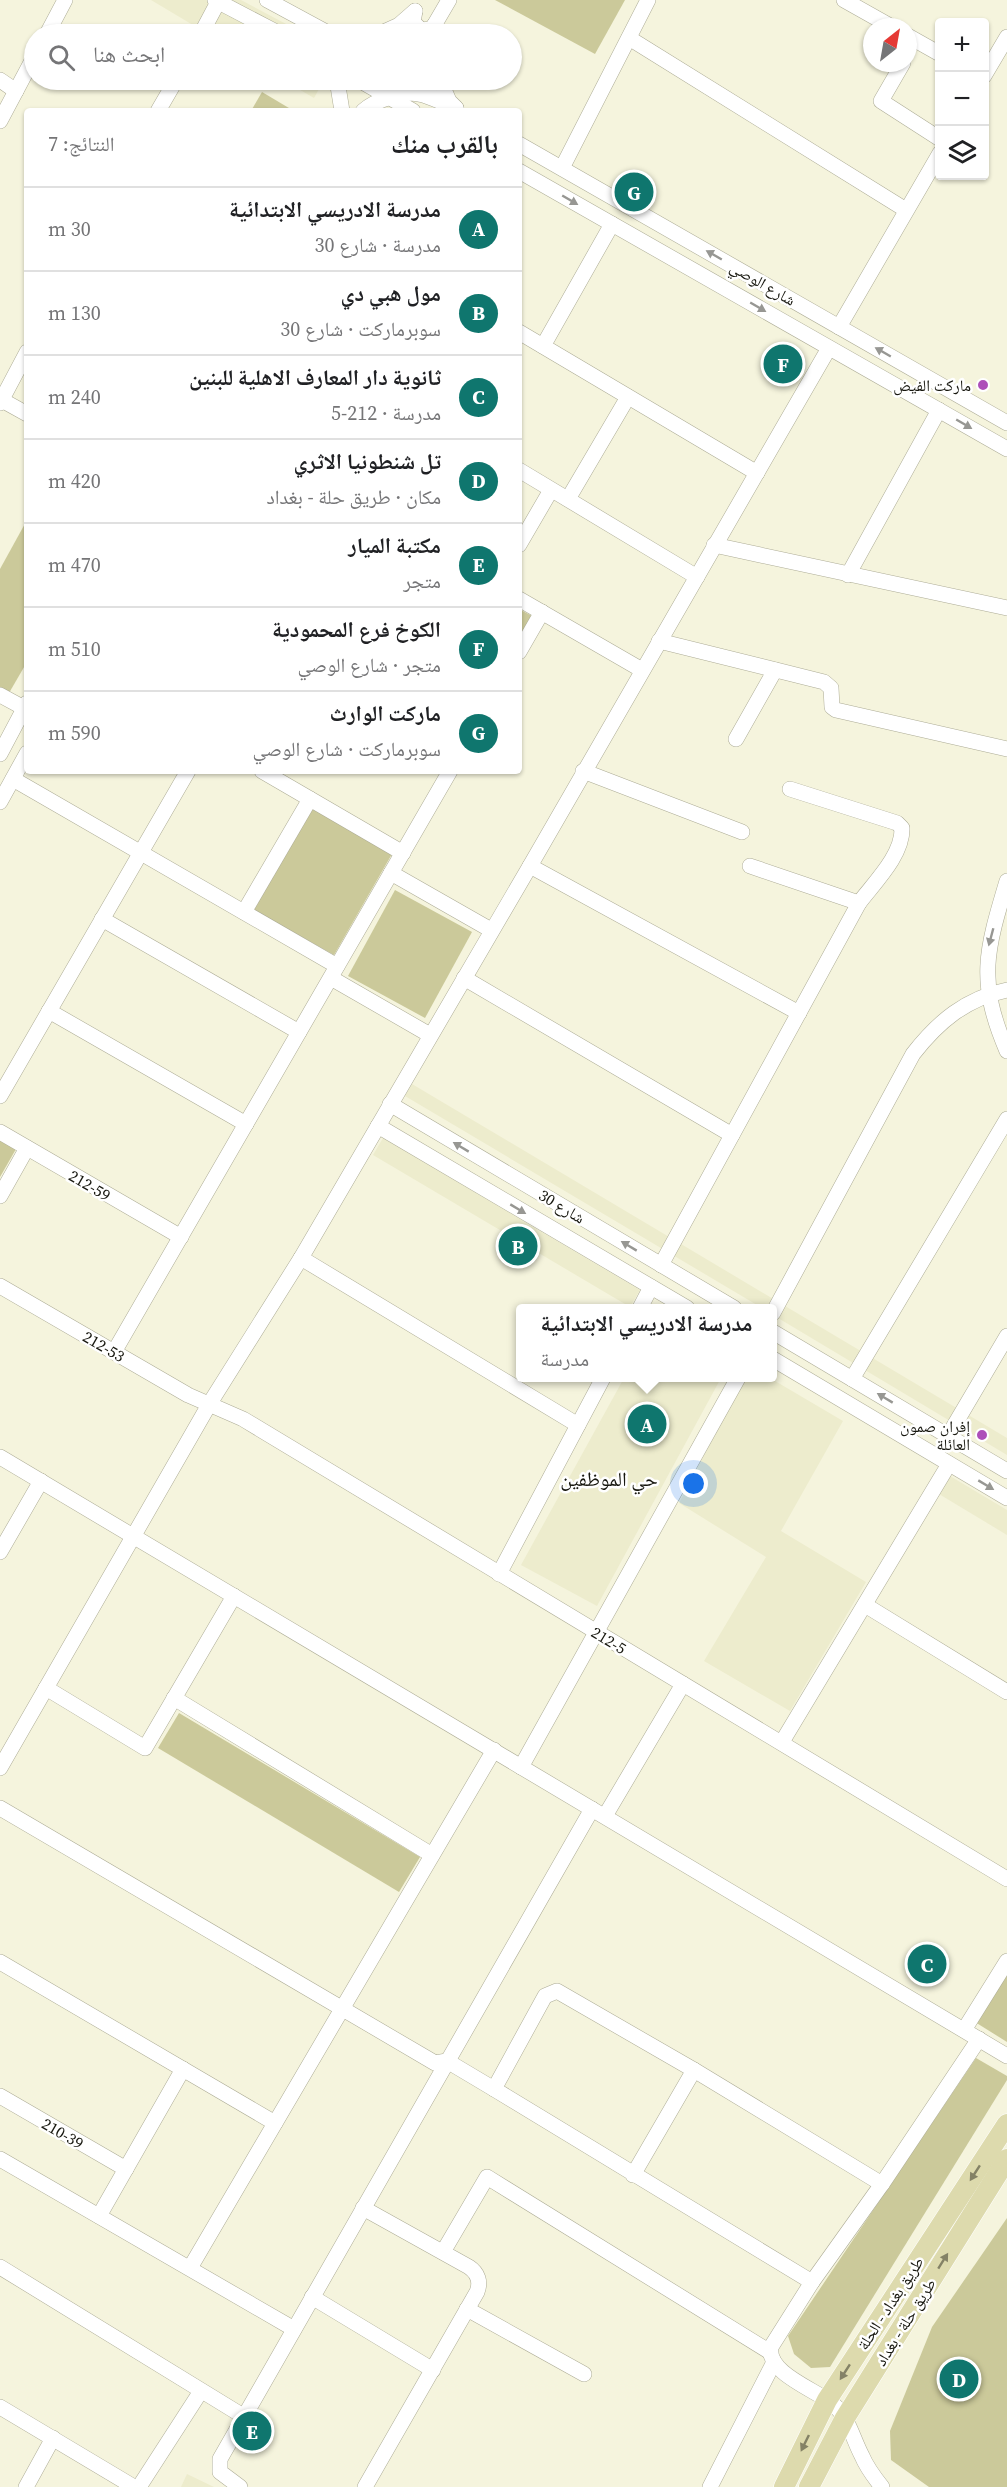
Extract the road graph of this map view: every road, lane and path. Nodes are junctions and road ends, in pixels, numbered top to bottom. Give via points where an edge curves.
1 (65, 0) edge
2 (267, 0) edge
3 (449, 0) edge
4 (648, 0) edge
5 (844, 0) edge
6 (217, 1) edge
7 (418, 6) edge
8 (876, 18) edge
9 (52, 24) edge
10 (206, 24) edge
11 (261, 24) edge
12 (311, 24) edge
13 (400, 24) edge
14 (408, 24) edge
15 (415, 24) edge
16 (436, 24) edge
17 (1007, 37) edge
18 (628, 38) junction
19 (917, 41) edge
20 (935, 52) edge
21 (898, 72) edge
22 (986, 72) edge
23 (24, 76) edge
24 (0, 80) edge
25 (171, 90) edge
26 (339, 90) edge
27 (387, 90) edge
28 (444, 90) edge
29 (16, 91) junction
30 (161, 108) edge
31 (342, 108) edge
32 (360, 108) edge
33 (366, 108) edge
34 (409, 108) edge
35 (414, 108) edge
36 (447, 108) edge
37 (0, 121) edge
38 (935, 136) edge
39 (522, 146) edge
40 (935, 160) edge
41 (562, 168) junction
42 (522, 173) edge
43 (906, 210) junction
44 (612, 224) junction
45 (839, 327) junction
46 (522, 334) edge
47 (543, 346) junction
48 (829, 348) junction
49 (24, 358) edge
50 (911, 368) junction
51 (898, 387) junction
52 (946, 388) junction
53 (628, 396) junction
54 (1, 400) edge
55 (936, 408) junction
56 (24, 412) edge
57 (1007, 423) edge
58 (1007, 449) edge
59 (522, 472) edge
60 (757, 473) junction
61 (551, 490) junction
62 (568, 500) junction
63 (522, 540) edge
64 (714, 545) junction
65 (848, 575) junction
66 (697, 576) junction
67 (522, 601) edge
68 (1007, 608) edge
69 (542, 612) junction
70 (659, 641) junction
71 (522, 647) edge
72 (642, 670) junction
73 (774, 670) junction
74 (0, 695) edge
75 (24, 704) edge
76 (24, 709) edge
77 (736, 739) dead end
78 (1007, 748) edge
79 (0, 754) edge
80 (24, 758) edge
81 (583, 771) junction
82 (186, 774) edge
83 (267, 774) edge
84 (448, 774) edge
85 (790, 789) dead end
86 (5, 790) edge
87 (310, 799) junction
88 (742, 832) dead end
89 (141, 852) junction
90 (403, 853) junction
91 (530, 866) junction
92 (750, 866) dead end
93 (392, 873) junction
94 (1007, 881) edge
95 (859, 903) junction
96 (244, 912) junction
97 (102, 919) junction
98 (491, 930) junction
99 (334, 972) junction
100 (464, 978) junction
101 (1007, 990) edge
102 (988, 994) junction
103 (49, 1011) junction
104 (799, 1013) junction
105 (299, 1032) junction
106 (430, 1035) junction
107 (1007, 1051) edge
108 (0, 1096) edge
109 (390, 1104) junction
110 (409, 1116) junction
111 (1007, 1119) edge
112 (246, 1124) junction
113 (378, 1126) junction
114 (0, 1132) edge
115 (732, 1135) junction
116 (396, 1137) junction
117 (27, 1148) junction
118 (0, 1196) edge
119 (181, 1237) junction
120 (301, 1258) junction
121 (658, 1264) junction
122 (675, 1274) junction
123 (651, 1288) junction
124 (2, 1292) edge
125 (642, 1304) edge
126 (680, 1304) edge
127 (727, 1304) edge
128 (777, 1306) edge
129 (777, 1334) edge
130 (1007, 1336) edge
131 (114, 1352) junction
132 (777, 1361) edge
133 (852, 1379) junction
134 (600, 1382) edge
135 (735, 1382) edge
136 (210, 1403) junction
137 (578, 1425) junction
138 (948, 1436) junction
139 (0, 1457) edge
140 (949, 1464) junction
141 (1007, 1471) edge
142 (41, 1481) junction
143 (1007, 1498) edge
144 (134, 1536) junction
145 (0, 1552) edge
146 (499, 1574) junction
147 (234, 1596) junction
148 (864, 1605) junction
149 (596, 1632) junction
150 (683, 1684) junction
151 (46, 1688) junction
152 (1007, 1692) edge
153 (174, 1698) junction
154 (782, 1742) junction
155 (494, 1750) junction
156 (521, 1767) junction
157 (0, 1768) edge
158 (0, 1808) edge
159 (599, 1813) junction
160 (432, 1855) junction
161 (1007, 1879) edge
162 (1007, 1960) edge
163 (0, 1962) edge
164 (342, 2008) junction
165 (964, 2030) junction
166 (979, 2039) junction
167 (1007, 2055) edge
168 (447, 2061) junction
169 (183, 2069) junction
170 (694, 2070) junction
171 (494, 2089) junction
172 (0, 2096) edge
173 (275, 2123) junction
174 (1007, 2124) edge
175 (0, 2158) edge
176 (1007, 2159) edge
177 (126, 2169) junction
178 (633, 2175) junction
179 (882, 2184) junction
180 (363, 2208) junction
181 (99, 2216) junction
182 (443, 2252) junction
183 (0, 2267) edge
184 (190, 2268) junction
185 (812, 2282) junction
186 (312, 2297) junction
187 (467, 2309) junction
188 (294, 2329) junction
189 (772, 2357) junction
190 (433, 2370) junction
191 (585, 2374) dead end
192 (201, 2391) junction
193 (827, 2400) junction
194 (0, 2408) edge
195 (243, 2416) junction
196 (845, 2418) junction
197 (53, 2438) junction
198 (26, 2487) edge
199 (134, 2487) edge
200 (139, 2487) edge
201 (240, 2487) edge
202 (365, 2487) edge
203 (710, 2487) edge
204 (784, 2487) edge
205 (809, 2487) edge
206 (882, 2487) edge

1 - 9 street
2 - 12 street
3 - 16 street
4 - 18 street
5 - 8 street
6 - 10 street
6 - 11 street
7 - 13 street
7 - 14 street
7 - 15 street
17 - 22 street
18 - 41 street
18 - 43 street
19 - 20 street
21 - 38 street via 880,101
23 - 29 street
24 - 29 street
25 - 30 street
26 - 31 street
27 - 32 street
27 - 33 street
27 - 34 street
27 - 35 street
27 - 36 street
28 - 36 street via 449,101
29 - 37 street
39 - 41 street, شارع الوصي
40 - 43 street
45 -> 41 street, شارع الوصي
42 -> 44 street, شارع الوصي
43 - 45 street
44 - 47 street
44 -> 48 street, شارع الوصي
50 -> 45 street, شارع الوصي
46 - 47 street
47 - 53 street
48 - 51 street, شارع الوصي
48 - 60 street
49 - 54 street
50 - 51 street via 915,374 913,382
50 - 52 street, شارع الوصي
51 - 55 street, شارع الوصي
52 - 55 street via 938,387 932,392 930,399
52 - 57 street, شارع الوصي
53 - 60 street
53 - 62 street
54 - 56 street
55 -> 58 street, شارع الوصي
55 - 65 street
59 - 61 street
60 - 64 street
61 - 62 street
61 - 63 street
62 - 66 street
64 - 65 street
64 - 66 street
65 - 68 street
66 - 70 street
67 - 69 street
69 - 71 street
69 - 72 street
70 - 72 street
70 - 73 street
72 - 81 street
73 - 77 street
73 - 78 street via 824,682 831,688 832,707 836,710
74 - 75 street
76 - 79 street
80 - 86 street
81 - 88 street
81 - 91 street
82 - 89 street
83 - 87 street
84 - 90 street
85 - 95 street via 897,823 902,828 899,846
86 - 89 street
87 - 90 street
87 - 96 street
89 - 96 street
89 - 97 street
90 - 93 street
91 - 98 street
91 - 104 street
92 - 95 street
93 - 98 street
93 - 99 street
94 -> 102 street via 988,945
95 - 104 street
96 - 99 street
97 - 103 street
97 - 105 street
98 - 100 street
99 - 105 street
99 - 106 street
100 - 106 street
100 - 115 street
101 - 102 street
102 - 107 street
102 - 128 street via 942,1021 913,1054
103 - 108 street
103 - 112 street
104 - 115 street
105 - 112 street
106 - 109 street
109 - 110 street, شارع 30
109 - 113 street
110 - 116 street via 399,1114 392,1119 391,1130
121 -> 110 street, شارع 30
111 - 133 street
112 - 119 street
113 - 116 street, شارع 30
113 - 120 street
114 - 117 street, 212-59
115 - 121 street
116 -> 123 street, شارع 30
117 - 118 street
117 - 119 street, 212-59
119 - 131 street
120 - 136 street
120 - 137 street
121 - 122 street, شارع 30
121 - 123 street via 652,1272
122 - 123 street
122 - 127 street, شارع 30
123 - 125 street
123 - 126 street, شارع 30
124 - 131 street, 212-53
129 - 133 street
130 - 138 street
131 - 136 street, 212-53 via 188,1395
132 - 140 street
138 -> 133 street
134 - 137 street
135 - 149 street
136 - 144 street
136 - 146 street, 212-5 via 243,1419
137 - 146 street
138 - 141 street
139 - 142 street
140 -> 143 street
140 - 148 street
142 - 144 street
142 - 145 street
144 - 147 street
144 - 151 street
146 - 149 street, 212-5
147 - 153 street
147 - 155 street
148 - 152 street
148 - 154 street
149 - 150 street, 212-5
149 - 156 street
150 - 154 street, 212-5
150 - 159 street
151 - 153 street via 145,1748
151 - 157 street
153 - 160 street
154 - 161 street, 212-5
155 - 156 street
155 - 160 street
156 - 159 street
158 - 164 street
159 - 165 street
159 - 168 street
160 - 164 street
162 - 165 street
163 - 169 street
164 - 168 street via 435,2063
164 - 173 street
165 - 166 street
166 - 167 street
166 - 179 street
168 - 171 street
168 - 180 street
169 - 173 street
169 - 177 street
170 - 171 street via 562,1993 552,1992 545,1996
170 - 178 street
170 - 179 street
171 - 178 street
172 - 177 street, 210-39
173 - 184 street
174 -> 193 main road, طريق بغداد - الحلة
175 - 181 street
196 -> 176 main road, طريق حلة - بغداد
177 - 181 street
178 - 185 street
179 - 185 street
180 - 182 street
180 - 186 street
181 - 184 street
182 - 187 street via 473,2270 478,2278 478,2288
182 - 189 street via 487,2177
183 - 192 street
184 - 188 street
185 - 189 street
186 - 188 street
186 - 190 street
187 - 190 street
187 - 191 street
188 - 195 street
189 - 193 street via 786,2374
189 - 203 street
190 - 202 street
192 - 195 street
192 - 200 street
193 - 196 street
193 -> 204 main road, طريق بغداد - الحلة
194 - 197 street
195 - 201 street via 220,2459 220,2472
196 - 205 main road, طريق حلة - بغداد
196 - 206 street via 861,2455
197 - 198 street
197 - 199 street

